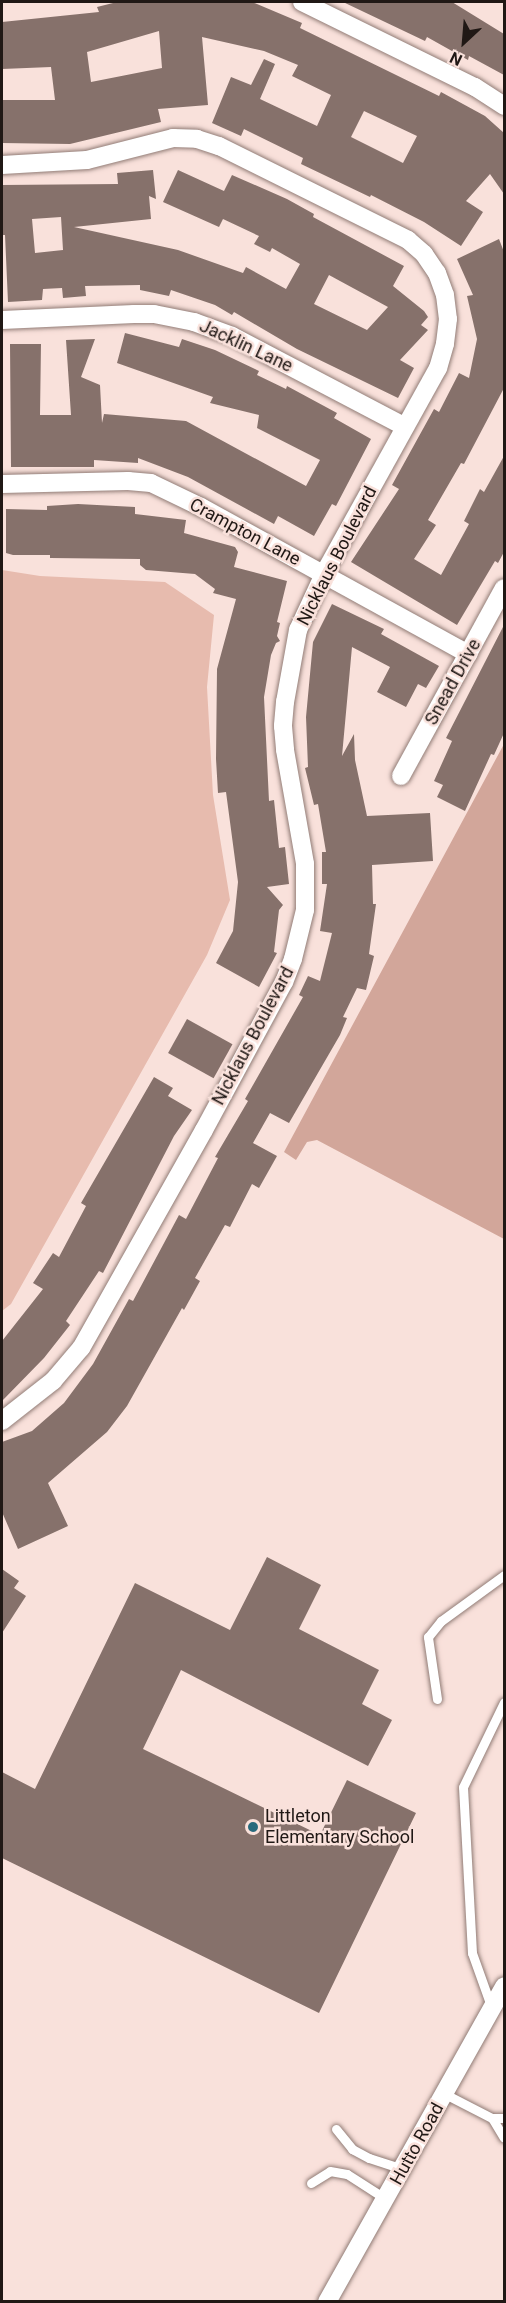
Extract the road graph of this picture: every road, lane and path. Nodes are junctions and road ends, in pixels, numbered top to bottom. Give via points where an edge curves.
1 (302, 2) edge
2 (504, 106) edge
3 (2, 165) edge
4 (2, 320) edge
5 (405, 427) junction
6 (2, 484) edge
7 (324, 574) junction
8 (504, 588) edge
9 (468, 654) junction
10 (401, 776) dead end
11 (2, 1421) edge
12 (504, 1575) edge
13 (437, 1699) dead end
14 (504, 1702) edge
15 (504, 1986) edge
16 (492, 2008) junction
17 (445, 2094) junction
18 (492, 2118) junction
19 (504, 2118) edge
20 (336, 2129) dead end
21 (504, 2138) edge
22 (403, 2169) junction
23 (311, 2183) dead end
24 (386, 2199) junction
25 (327, 2301) edge

1 - 2 street via 475,87
3 - 5 street, Nicklaus Boulevard via 87,160 152,142 197,139 219,146 408,240 437,273 448,319 438,368
4 - 5 street, Jacklin Lane via 154,314 194,322 232,336
5 - 7 street, Nicklaus Boulevard
6 - 7 street, Crampton Lane via 151,483
7 - 9 street, Crampton Lane
7 - 11 street, Nicklaus Boulevard via 298,630 285,702 285,750 306,886 305,910 293,959 204,1130 81,1348 53,1382
8 - 9 street, Snead Drive
9 - 10 street, Snead Drive
12 - 13 lane via 441,1621 428,1637
14 - 16 lane via 463,1787 472,1953
15 - 16 street, Hutto Road
16 - 17 street, Hutto Road
17 - 18 lane
17 - 22 street, Hutto Road
18 - 19 lane
18 - 21 lane
20 - 22 lane via 352,2150
22 - 24 street, Hutto Road
23 - 24 lane via 330,2171 347,2174
24 - 25 street, Hutto Road

